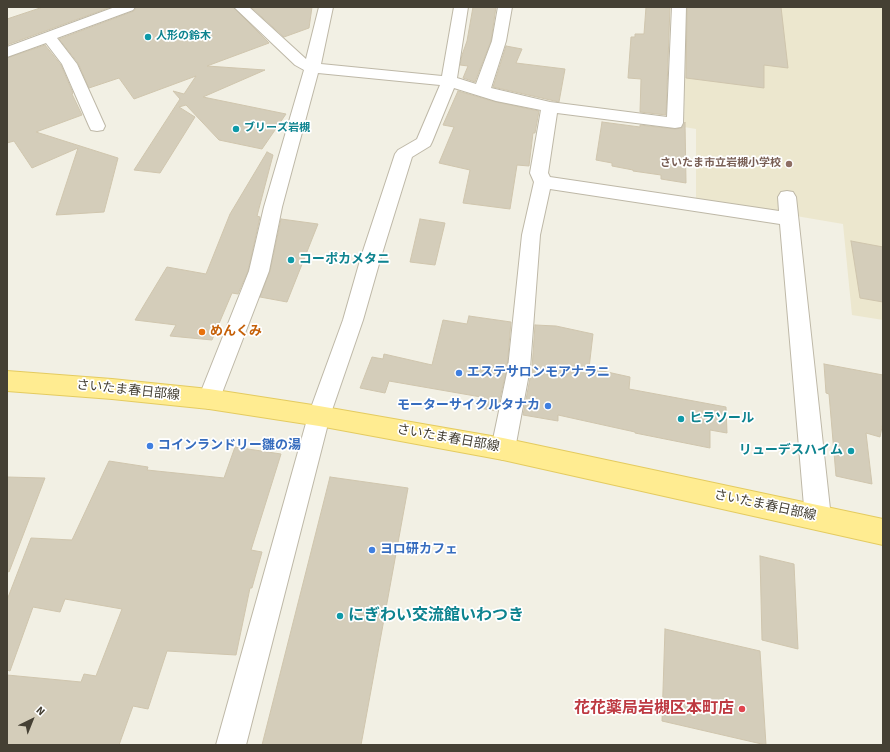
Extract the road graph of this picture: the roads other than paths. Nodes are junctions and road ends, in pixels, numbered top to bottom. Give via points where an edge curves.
1 (128, 7) edge
2 (241, 7) edge
3 (326, 7) edge
4 (462, 7) edge
5 (505, 7) edge
6 (680, 7) edge
7 (49, 37) junction
8 (7, 52) edge
9 (312, 68) junction
10 (449, 81) junction
11 (482, 90) junction
12 (550, 107) junction
13 (96, 126) dead end
14 (543, 182) junction
15 (786, 197) dead end
16 (789, 219) junction
17 (7, 381) edge
18 (209, 399) junction
19 (319, 416) junction
20 (503, 449) junction
21 (818, 518) junction
22 (883, 532) edge
23 (231, 745) edge

1 - 7 street
2 - 9 street via 300,62
3 - 9 street
4 - 10 street
5 - 11 street via 499,41
6 - 12 street via 675,123
7 - 8 street
7 - 13 street via 69,64
9 - 10 street
9 - 18 street via 273,207 259,271
10 - 11 street
10 - 19 street via 424,142 404,154 353,320
11 - 12 street
12 - 14 street via 539,173
14 - 16 street
14 - 20 street via 531,235 519,368
15 - 16 street
16 - 21 street
17 - 18 main road, さいたま春日部線
18 - 19 main road, さいたま春日部線
19 - 20 main road, さいたま春日部線
19 - 23 street
20 - 21 main road, さいたま春日部線
21 - 22 main road, さいたま春日部線

